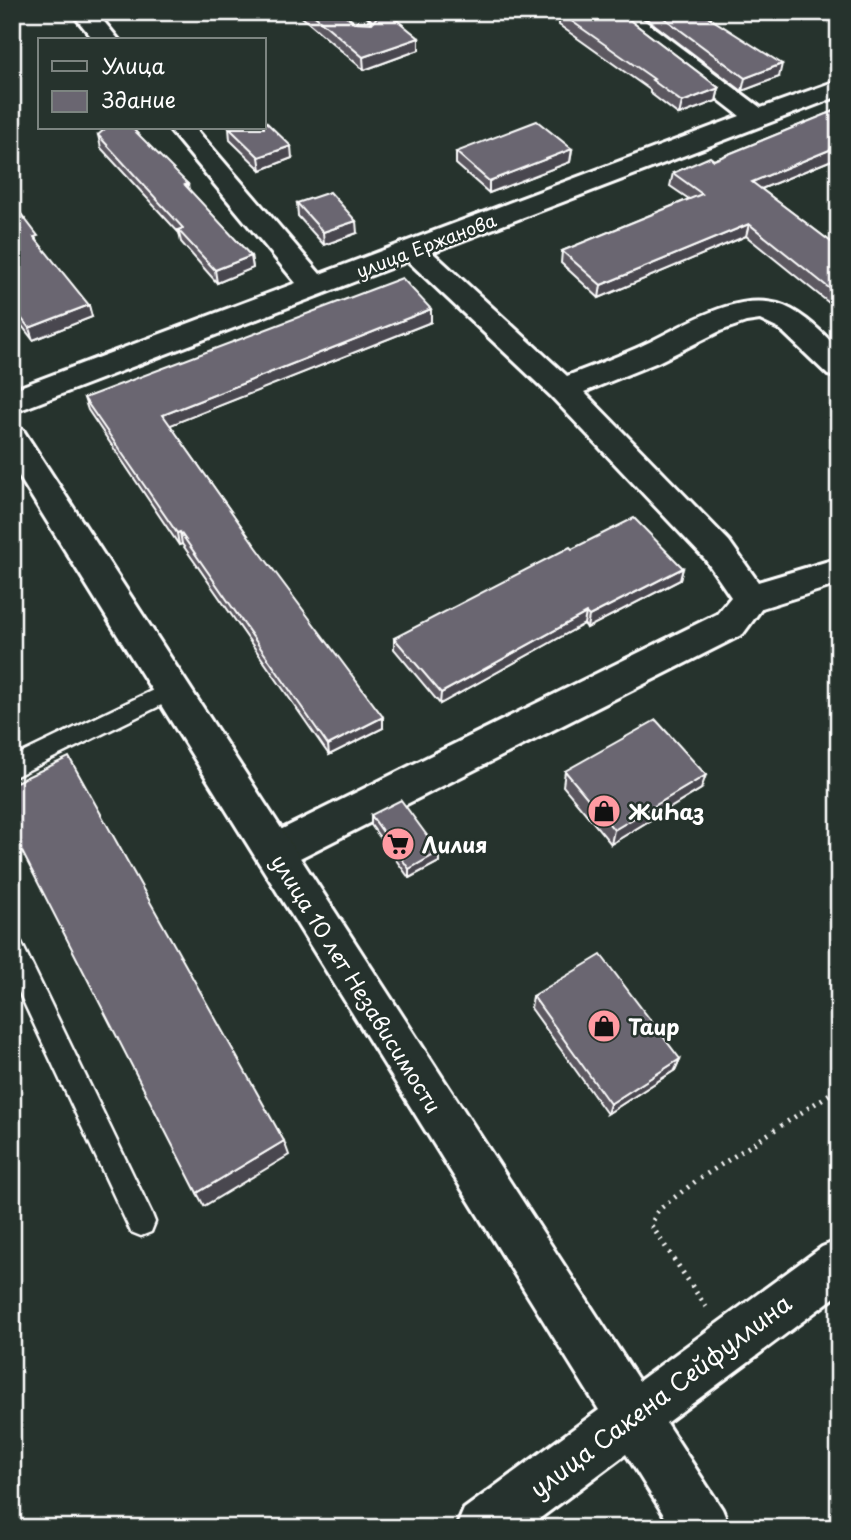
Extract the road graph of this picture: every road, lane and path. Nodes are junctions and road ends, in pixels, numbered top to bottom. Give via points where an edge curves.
1 (83, 12) edge
2 (618, 12) edge
3 (105, 38) edge
4 (839, 87) edge
5 (760, 118) junction
6 (183, 130) edge
7 (413, 250) junction
8 (316, 287) junction
9 (839, 368) edge
10 (562, 389) junction
11 (12, 402) edge
12 (12, 438) edge
13 (839, 571) edge
14 (750, 598) junction
15 (172, 690) junction
16 (12, 769) edge
17 (274, 852) junction
18 (12, 950) edge
19 (839, 1088) edge
20 (141, 1222) dead end
21 (839, 1264) edge
22 (730, 1343) junction
23 (631, 1415) junction
24 (483, 1528) edge
25 (703, 1528) edge

1 - 3 street
2 - 5 street
4 - 5 street, улица Ержанова
5 - 7 street, улица Ержанова
6 - 8 street
7 - 8 street, улица Ержанова
7 - 10 street
8 - 11 street, улица Ержанова
9 - 10 street via 800,329 771,312 756,310
10 - 14 street via 717,550
12 - 15 street, улица 10 лет Независимости
13 - 14 street
14 - 17 street via 730,624
15 - 16 lane
15 - 17 street, улица 10 лет Независимости
17 - 23 street, улица 10 лет Независимости
18 - 20 lane
19 - 22 path via 696,1181 658,1210 651,1226
21 - 22 street, улица Сакена Сейфуллина
22 - 23 street, улица Сакена Сейфуллина
23 - 24 street, улица Сакена Сейфуллина
23 - 25 street, улица 10 лет Независимости

